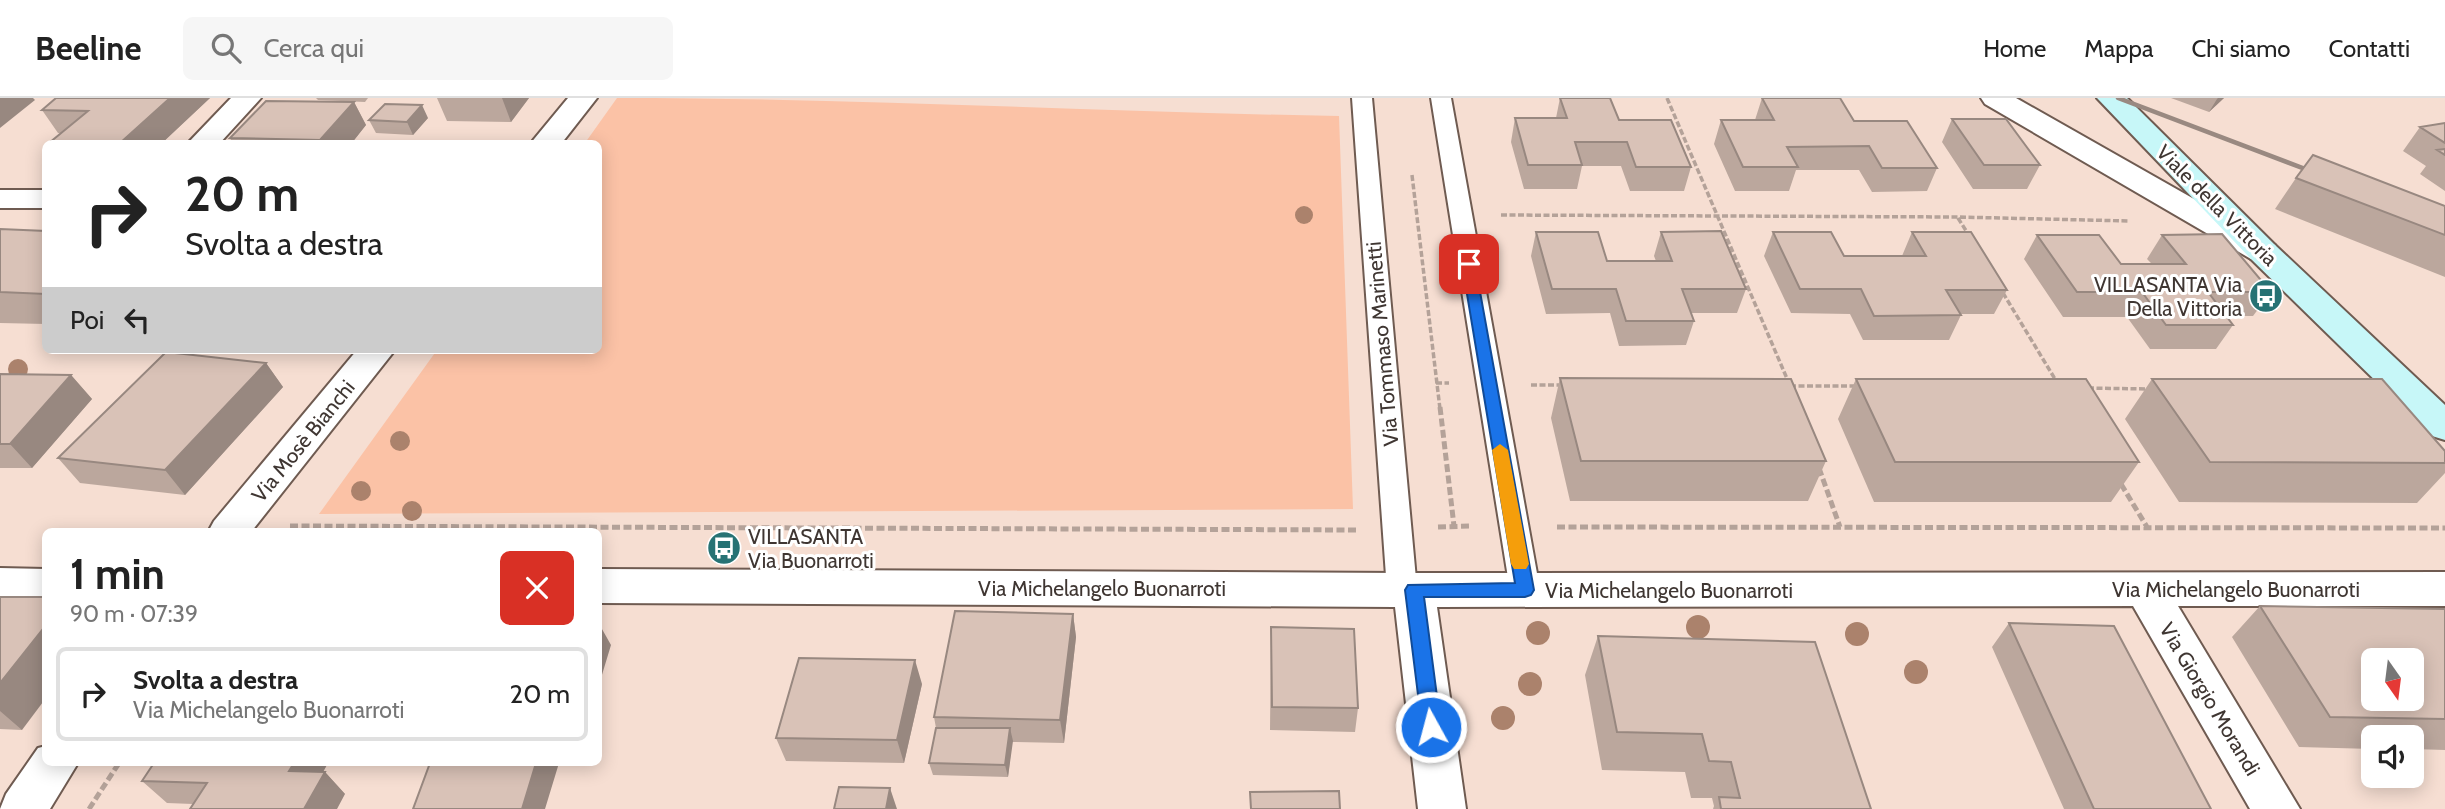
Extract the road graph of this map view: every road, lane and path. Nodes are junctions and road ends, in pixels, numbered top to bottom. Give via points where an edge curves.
1 (247, 98) edge
2 (583, 98) edge
3 (1362, 98) edge
4 (1441, 98) edge
5 (1667, 98) edge
6 (2111, 98) edge
7 (2002, 101) edge
8 (206, 140) edge
9 (548, 140) edge
10 (1411, 163) dead end
11 (2175, 163) junction
12 (0, 198) edge
13 (42, 199) edge
14 (1417, 215) junction
15 (1460, 215) junction
16 (1716, 216) junction
17 (1958, 217) junction
18 (2132, 221) dead end
19 (1971, 240) edge
20 (2263, 252) junction
21 (1998, 285) edge
22 (374, 354) edge
23 (1436, 383) junction
24 (1489, 385) junction
25 (1571, 385) edge
26 (1776, 386) edge
27 (1790, 386) junction
28 (1871, 386) edge
29 (2046, 387) edge
30 (2087, 388) edge
31 (2156, 389) edge
32 (1794, 399) edge
33 (2445, 427) edge
34 (1817, 463) edge
35 (2119, 481) edge
36 (1454, 526) junction
37 (1513, 527) junction
38 (1840, 527) junction
39 (2148, 527) junction
40 (232, 528) edge
41 (2445, 528) edge
42 (602, 529) edge
43 (1397, 530) junction
44 (0, 585) edge
45 (42, 586) edge
46 (602, 586) edge
47 (2145, 589) junction
48 (2445, 589) edge
49 (1408, 590) junction
50 (1525, 590) junction
51 (53, 766) edge
52 (117, 766) edge
53 (23, 809) edge
54 (89, 809) edge
55 (1442, 809) edge
56 (2276, 809) edge

1 - 8 street
2 - 9 street
3 - 43 lane, Via Tommaso Marinetti
4 - 15 lane
5 - 16 path
6 - 11 street, Viale della Vittoria
7 - 11 street
7 - 20 street
10 - 14 path
11 - 20 street, Viale della Vittoria
12 - 13 street
14 - 15 path
14 - 23 path
15 - 16 path
15 - 24 lane
16 - 17 path
16 - 27 path
17 - 18 path
17 - 19 path
20 - 33 street, Viale della Vittoria
21 - 29 path via 2060,387
22 - 40 street, Via Mosè Bianchi
23 - 24 path
23 - 36 path
24 - 25 path
24 - 37 lane
26 - 27 path
27 - 28 path
27 - 32 path
30 - 31 path
34 - 38 path
35 - 39 path
36 - 37 path
36 - 43 path
37 - 38 path
37 - 50 lane
38 - 39 path
39 - 41 path
42 - 43 path
43 - 49 lane, Via Tommaso Marinetti
44 - 45 street
46 - 49 street, Via Michelangelo Buonarroti
47 - 48 street, Via Michelangelo Buonarroti
47 - 50 street, Via Michelangelo Buonarroti
47 - 56 street, Via Giorgio Morandi
49 - 50 street, Via Michelangelo Buonarroti
49 - 55 street
51 - 53 street
52 - 54 path

